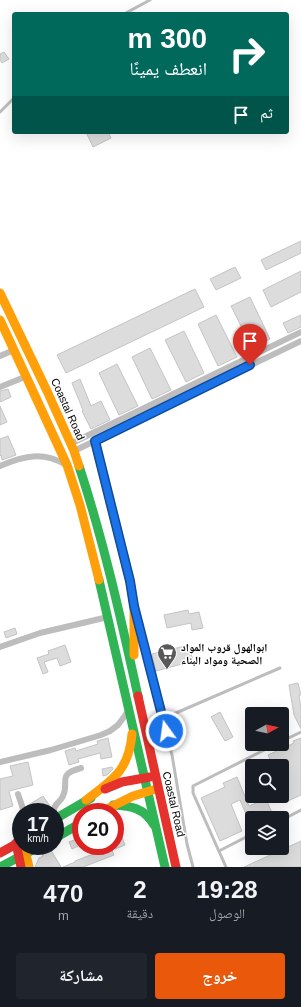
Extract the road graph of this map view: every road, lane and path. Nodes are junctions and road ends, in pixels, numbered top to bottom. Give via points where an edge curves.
1 (150, 0) edge
2 (128, 12) edge
3 (12, 100) edge
4 (0, 112) edge
5 (0, 293) edge
6 (0, 320) edge
7 (301, 332) edge
8 (301, 341) edge
9 (275, 345) junction
10 (14, 350) junction
11 (278, 352) junction
12 (0, 356) edge
13 (27, 376) junction
14 (0, 387) edge
15 (95, 441) junction
16 (72, 448) junction
17 (67, 465) junction
18 (0, 466) edge
19 (134, 606) junction
20 (108, 617) junction
21 (0, 647) edge
22 (280, 668) dead end
23 (134, 678) junction
24 (130, 710) junction
25 (132, 719) junction
26 (162, 719) junction
27 (301, 732) edge
28 (289, 738) edge
29 (262, 751) edge
30 (0, 762) edge
31 (81, 768) dead end
32 (156, 776) junction
33 (145, 777) junction
34 (158, 790) junction
35 (148, 791) junction
36 (18, 794) dead end
37 (86, 800) junction
38 (21, 803) edge
39 (57, 803) edge
40 (120, 803) edge
41 (124, 807) edge
42 (301, 810) edge
43 (64, 812) edge
44 (289, 816) edge
45 (159, 837) junction
46 (245, 838) edge
47 (12, 850) edge
48 (219, 851) junction
49 (0, 853) edge
50 (13, 855) edge
51 (21, 855) edge
52 (24, 855) edge
53 (0, 867) edge
54 (21, 867) edge
55 (29, 867) edge
56 (165, 867) edge
57 (176, 867) edge
58 (193, 867) edge
59 (226, 867) edge

1 - 2 lane
3 - 4 lane
5 - 16 main road, Coastal Road
6 - 10 main road, Coastal Road
7 - 9 street
8 - 11 street
9 - 11 street
9 - 16 street
10 - 12 street
10 - 13 main road, Coastal Road
11 - 15 street
13 - 14 street
13 - 17 main road, Coastal Road
15 - 16 street
15 - 19 main road
16 - 23 main road, Coastal Road via 101,538
17 - 18 street via 51,457 38,456 18,459
17 - 20 main road, Coastal Road via 92,549
19 - 23 main road
19 - 26 lane
20 - 21 street via 40,633
20 - 24 main road, Coastal Road
22 - 26 lane
23 - 32 main road, Coastal Road
24 - 25 main road, Coastal Road
24 - 30 street via 118,725 101,735
25 - 33 main road, Coastal Road
25 - 37 main road via 129,756 116,778
26 - 58 lane via 172,755
27 - 28 lane
29 - 48 lane via 193,786 193,793
31 - 39 street via 67,774 63,795
32 - 33 main road
32 - 34 main road, Coastal Road
33 - 35 main road, Coastal Road
33 - 37 main road via 119,782
34 - 35 main road
34 - 57 main road, Coastal Road
35 - 40 main road
35 - 45 main road, Coastal Road
36 - 38 street
37 - 43 main road
41 - 45 main road via 142,811 152,820
42 - 44 lane
45 - 56 main road, Coastal Road
46 - 48 lane
47 - 49 main road
48 - 59 lane
50 - 53 main road
51 - 54 main road
52 - 55 main road

